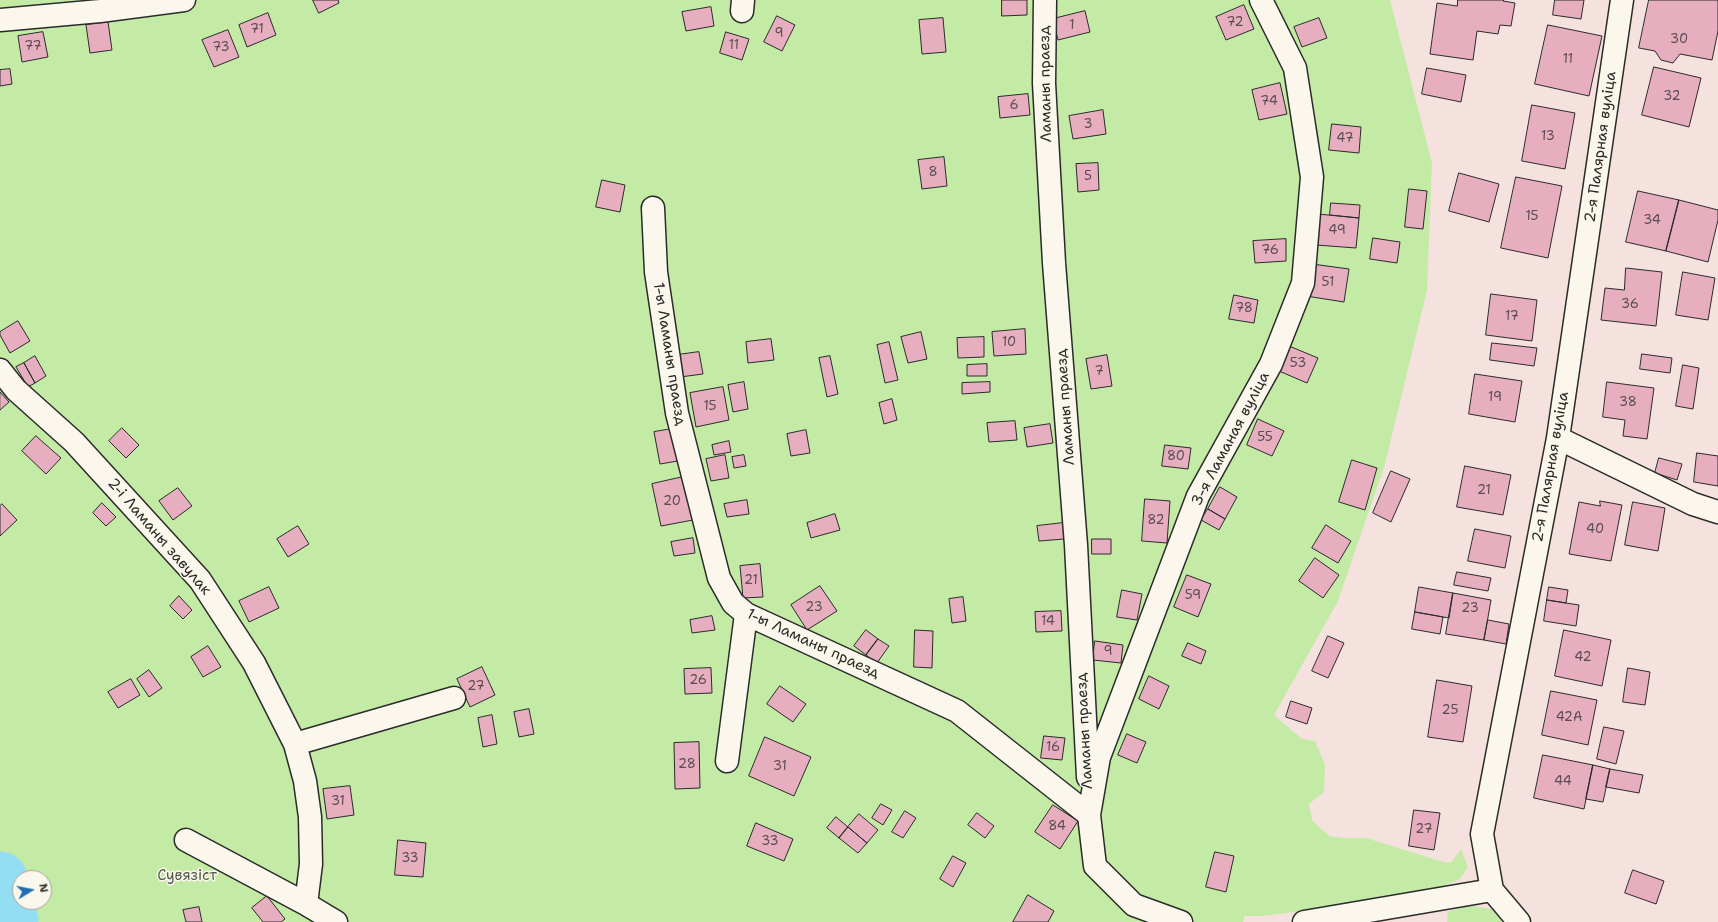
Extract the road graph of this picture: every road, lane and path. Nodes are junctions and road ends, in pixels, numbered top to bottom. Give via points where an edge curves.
1 (184, 0) edge
2 (1045, 0) edge
3 (1261, 0) edge
4 (1622, 0) edge
5 (0, 20) edge
6 (653, 208) dead end
7 (0, 370) edge
8 (1558, 438) junction
9 (1718, 512) edge
10 (746, 614) junction
11 (454, 698) dead end
12 (295, 744) junction
13 (727, 761) dead end
14 (1089, 815) junction
15 (186, 840) dead end
16 (1492, 890) junction
17 (306, 904) junction
18 (336, 922) edge
19 (1181, 922) edge
20 (1304, 922) edge
21 (1519, 922) edge

1 - 5 street
2 - 14 street, Ламаны праезд via 1045,91 1054,263 1076,545
3 - 14 street, 3-я Ламаная вуліца via 1295,68 1312,177 1303,283 1271,364 1198,496 1099,757
4 - 8 street, 2-я Палярная вуліца
6 - 10 street, 1-ы Ламаны праезд via 656,272 677,413 719,578 733,603
7 - 12 street, 2-і Ламаны завулак via 16,390 74,442 200,580 254,663
8 - 9 street via 1693,504
8 - 16 street, 2-я Палярная вуліца via 1482,834
10 - 13 street
10 - 14 street, 1-ы Ламаны праезд via 957,711
11 - 12 street
12 - 17 street, 2-і Ламаны завулак via 305,781 310,817 311,864
14 - 19 street, 3-я Ламаная вуліца via 1095,866 1134,906
15 - 17 street
16 - 20 street
16 - 21 street
17 - 18 street

